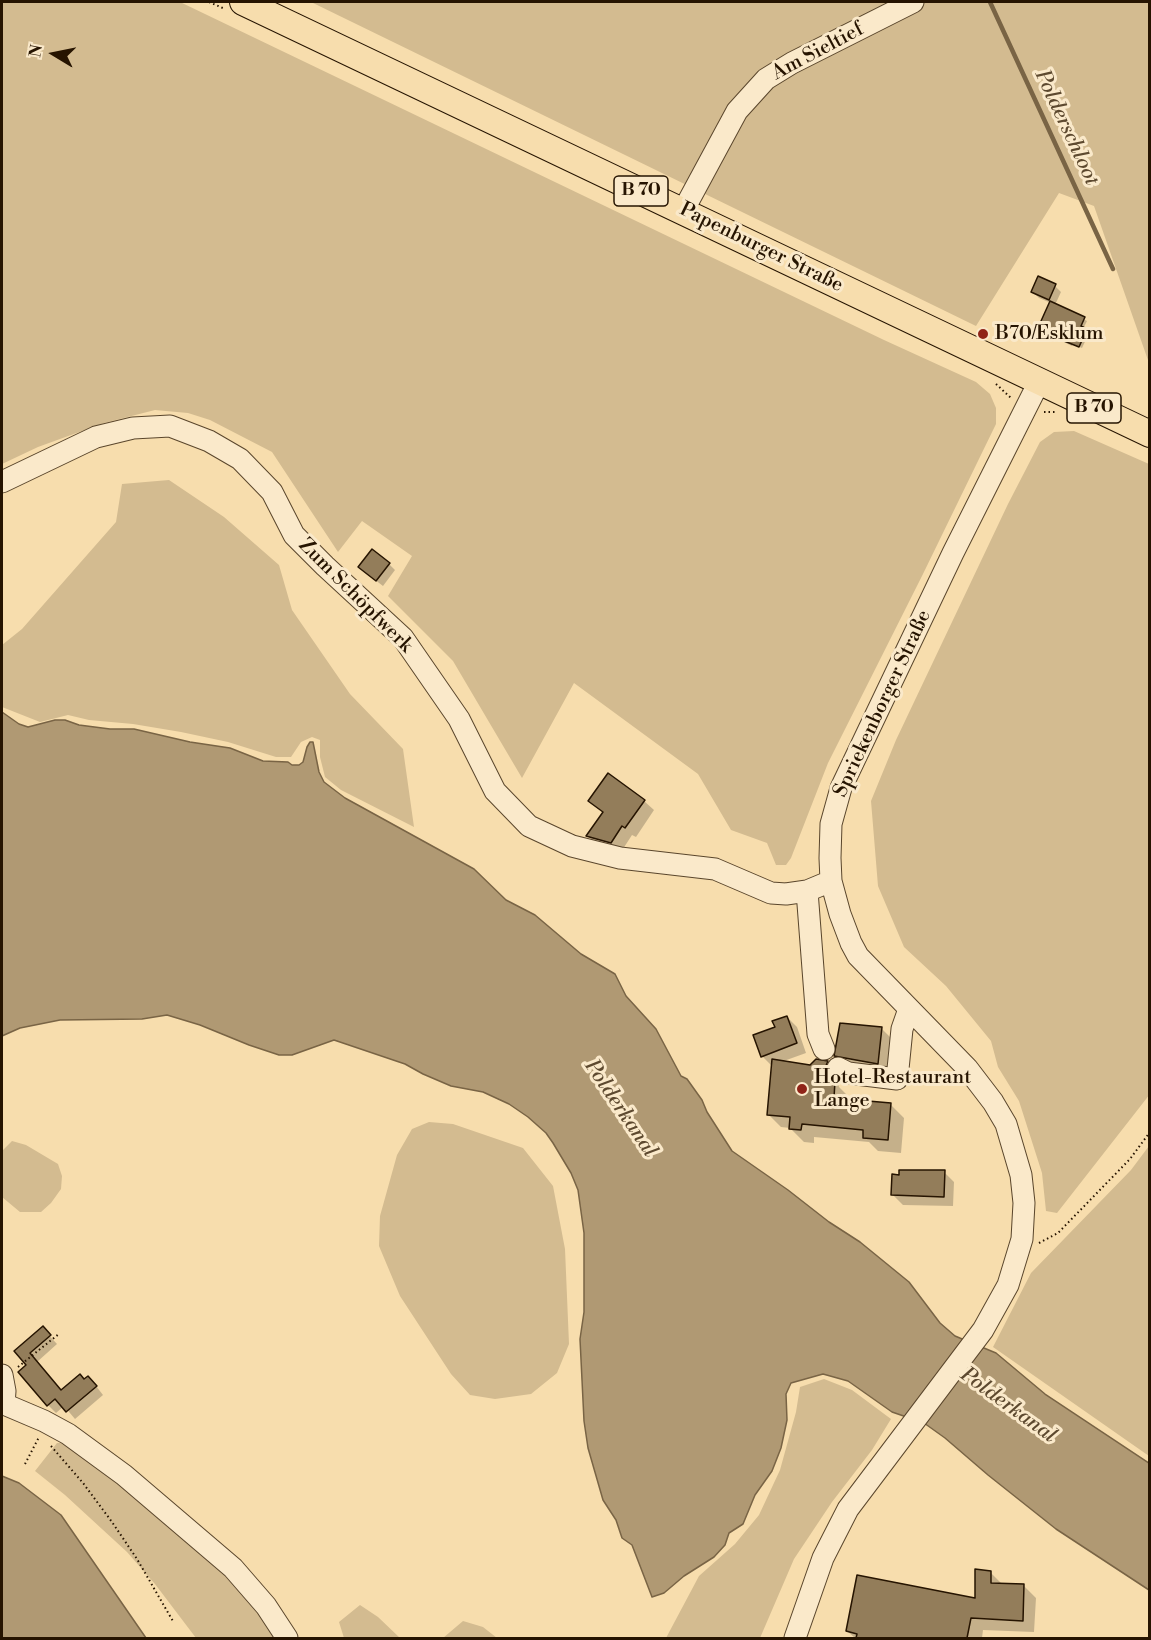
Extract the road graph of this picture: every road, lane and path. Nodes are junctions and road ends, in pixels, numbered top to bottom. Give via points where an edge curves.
1 (243, 2) edge
2 (913, 2) edge
3 (683, 211) junction
4 (1039, 382) junction
5 (1149, 434) edge
6 (2, 482) edge
7 (831, 881) junction
8 (807, 891) junction
9 (909, 1009) junction
10 (821, 1042) dead end
11 (838, 1068) dead end
12 (1149, 1132) edge
13 (1019, 1255) junction
14 (60, 1333) dead end
15 (10, 1371) edge
16 (3, 1406) edge
17 (44, 1421) junction
18 (36, 1442) dead end
19 (25, 1464) dead end
20 (174, 1623) dead end
21 (287, 1638) edge
22 (795, 1638) edge

1 - 3 main road, Papenburger Straße / B 70
2 - 3 street, Am Sieltief via 766,80 736,111
3 - 4 main road, Papenburger Straße / B 70
4 - 5 main road, Papenburger Straße / B 70
4 - 7 street, Spriekenborger Straße via 841,788 831,824
6 - 8 street, Zum Schöpfwerk via 96,437 134,428 170,426 209,441 240,459 272,492 294,535 403,638 459,719 495,791 529,826 572,846 620,858 715,869 771,893
7 - 8 street, Zum Schöpfwerk
7 - 9 street, Spriekenborger Straße via 851,943 868,968
8 - 10 street
9 - 11 street via 902,1029 897,1079 848,1073
9 - 13 street, Spriekenborger Straße via 967,1068 1006,1124 1016,1152 1024,1203
12 - 13 path via 1130,1159 1058,1233
13 - 22 street, Spriekenborger Straße via 1008,1285 983,1330 848,1509 823,1558
14 - 15 path
15 - 16 street
16 - 17 street
17 - 20 path via 42,1437 112,1522
17 - 21 street via 94,1452 217,1553 250,1586
18 - 19 path

